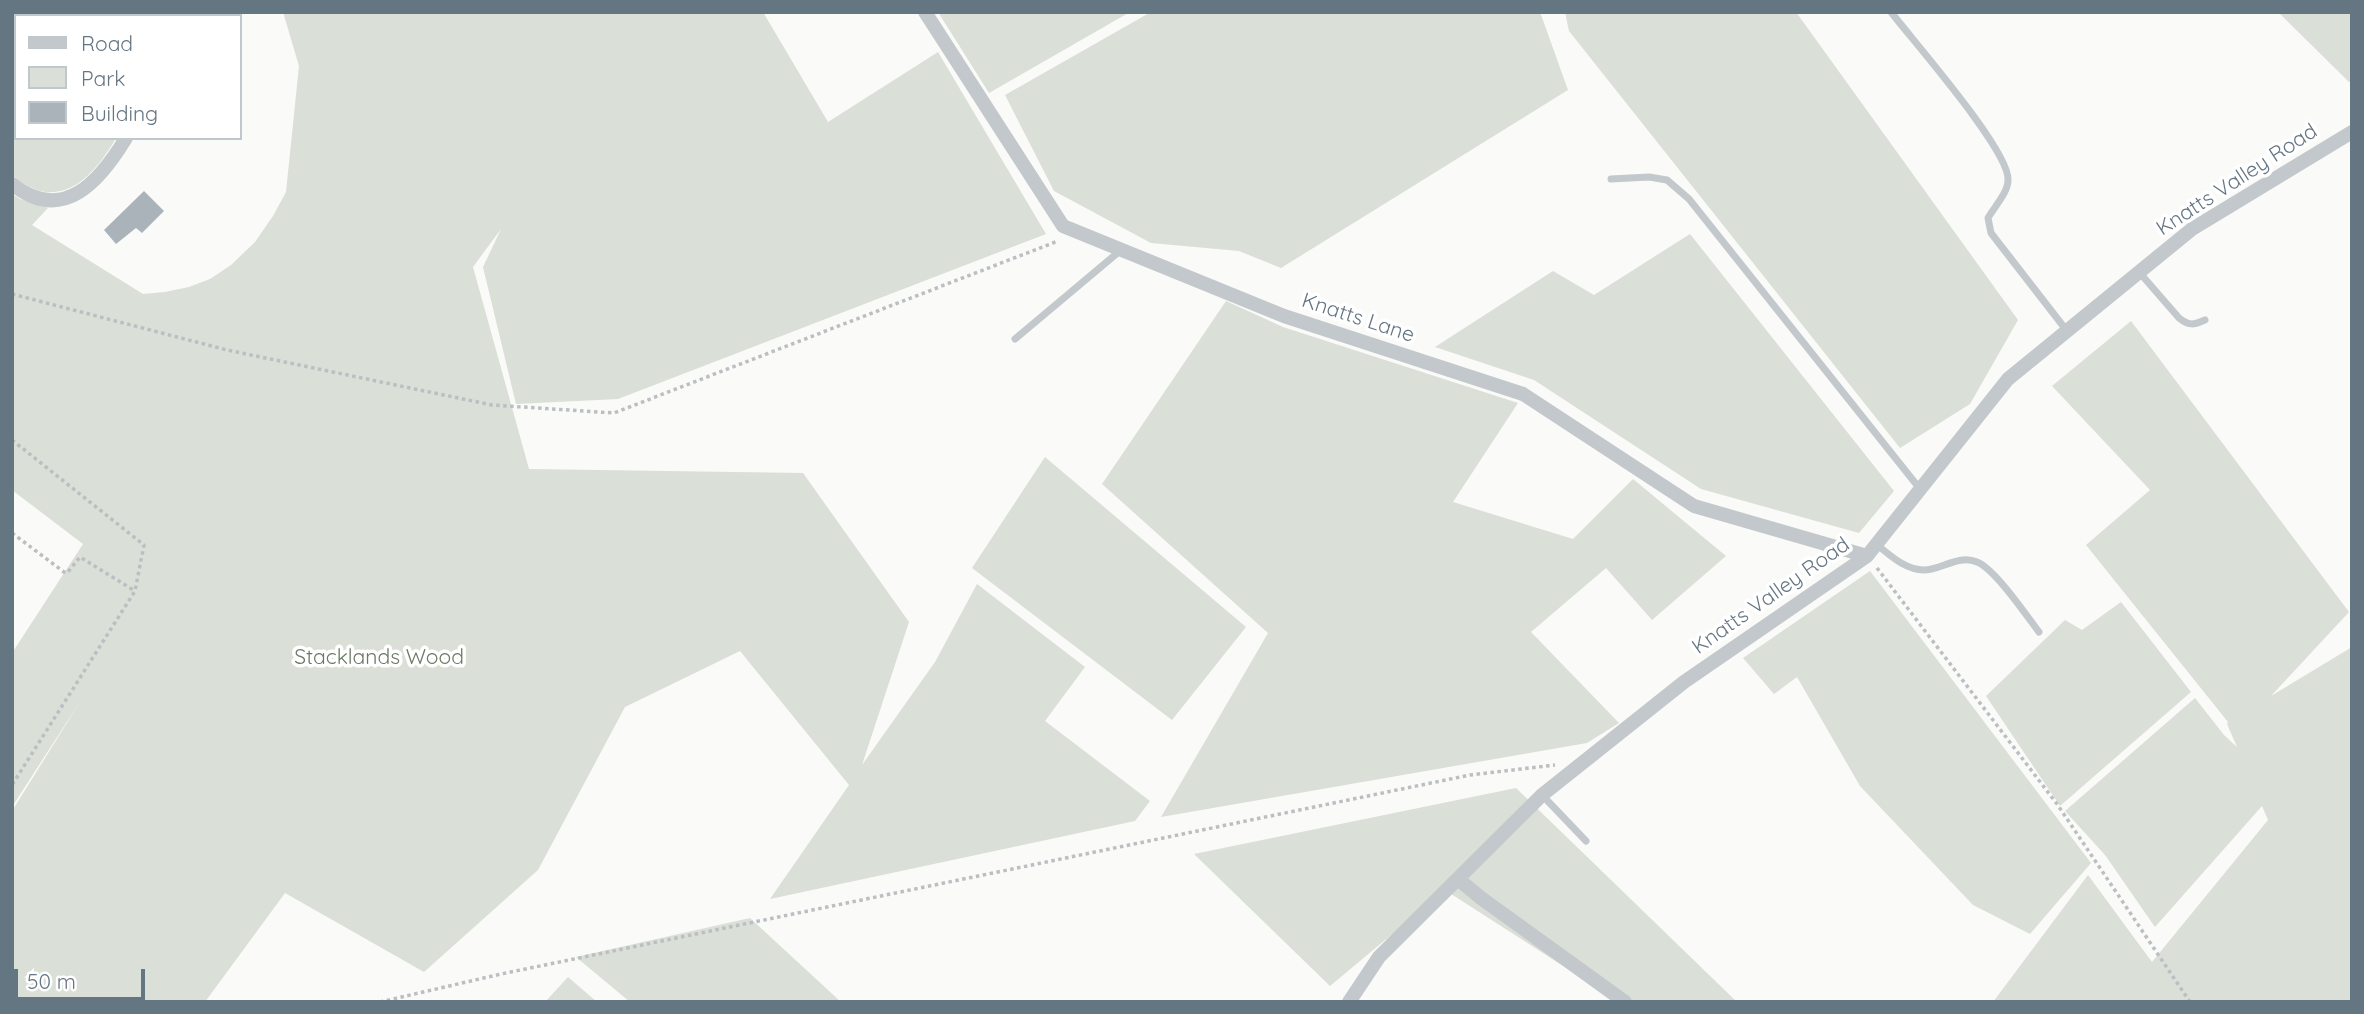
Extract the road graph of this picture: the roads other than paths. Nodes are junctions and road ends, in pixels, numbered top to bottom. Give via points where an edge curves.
1 (925, 12) edge
2 (1891, 12) edge
3 (2352, 132) edge
4 (125, 140) edge
5 (1611, 179) dead end
6 (12, 184) edge
7 (1121, 250) junction
8 (2139, 272) junction
9 (2205, 320) dead end
10 (2067, 331) junction
11 (1015, 340) dead end
12 (1920, 489) junction
13 (1872, 550) junction
14 (2039, 632) dead end
15 (1542, 795) junction
16 (1586, 841) dead end
17 (1458, 879) junction
18 (1349, 1002) edge
19 (1625, 1002) edge

1 - 7 street, Knatts Lane via 1063,226
2 - 10 lane via 2006,164 2007,186 1988,218 1991,233
3 - 8 street, Knatts Valley Road via 2192,229
4 - 6 street via 85,191 66,199 43,201
5 - 12 lane via 1667,180 1689,199
7 - 11 lane
7 - 13 street, Knatts Lane via 1284,316 1523,394 1694,506
8 - 9 lane via 2187,324
8 - 10 street, Knatts Valley Road
10 - 12 street, Knatts Valley Road via 2008,379
12 - 13 street, Knatts Valley Road
13 - 14 lane via 1925,570 1962,560 1977,561
13 - 15 street, Knatts Valley Road via 1684,682
15 - 16 lane
15 - 17 street, Knatts Valley Road
17 - 18 street, Knatts Valley Road via 1379,957
17 - 19 street

